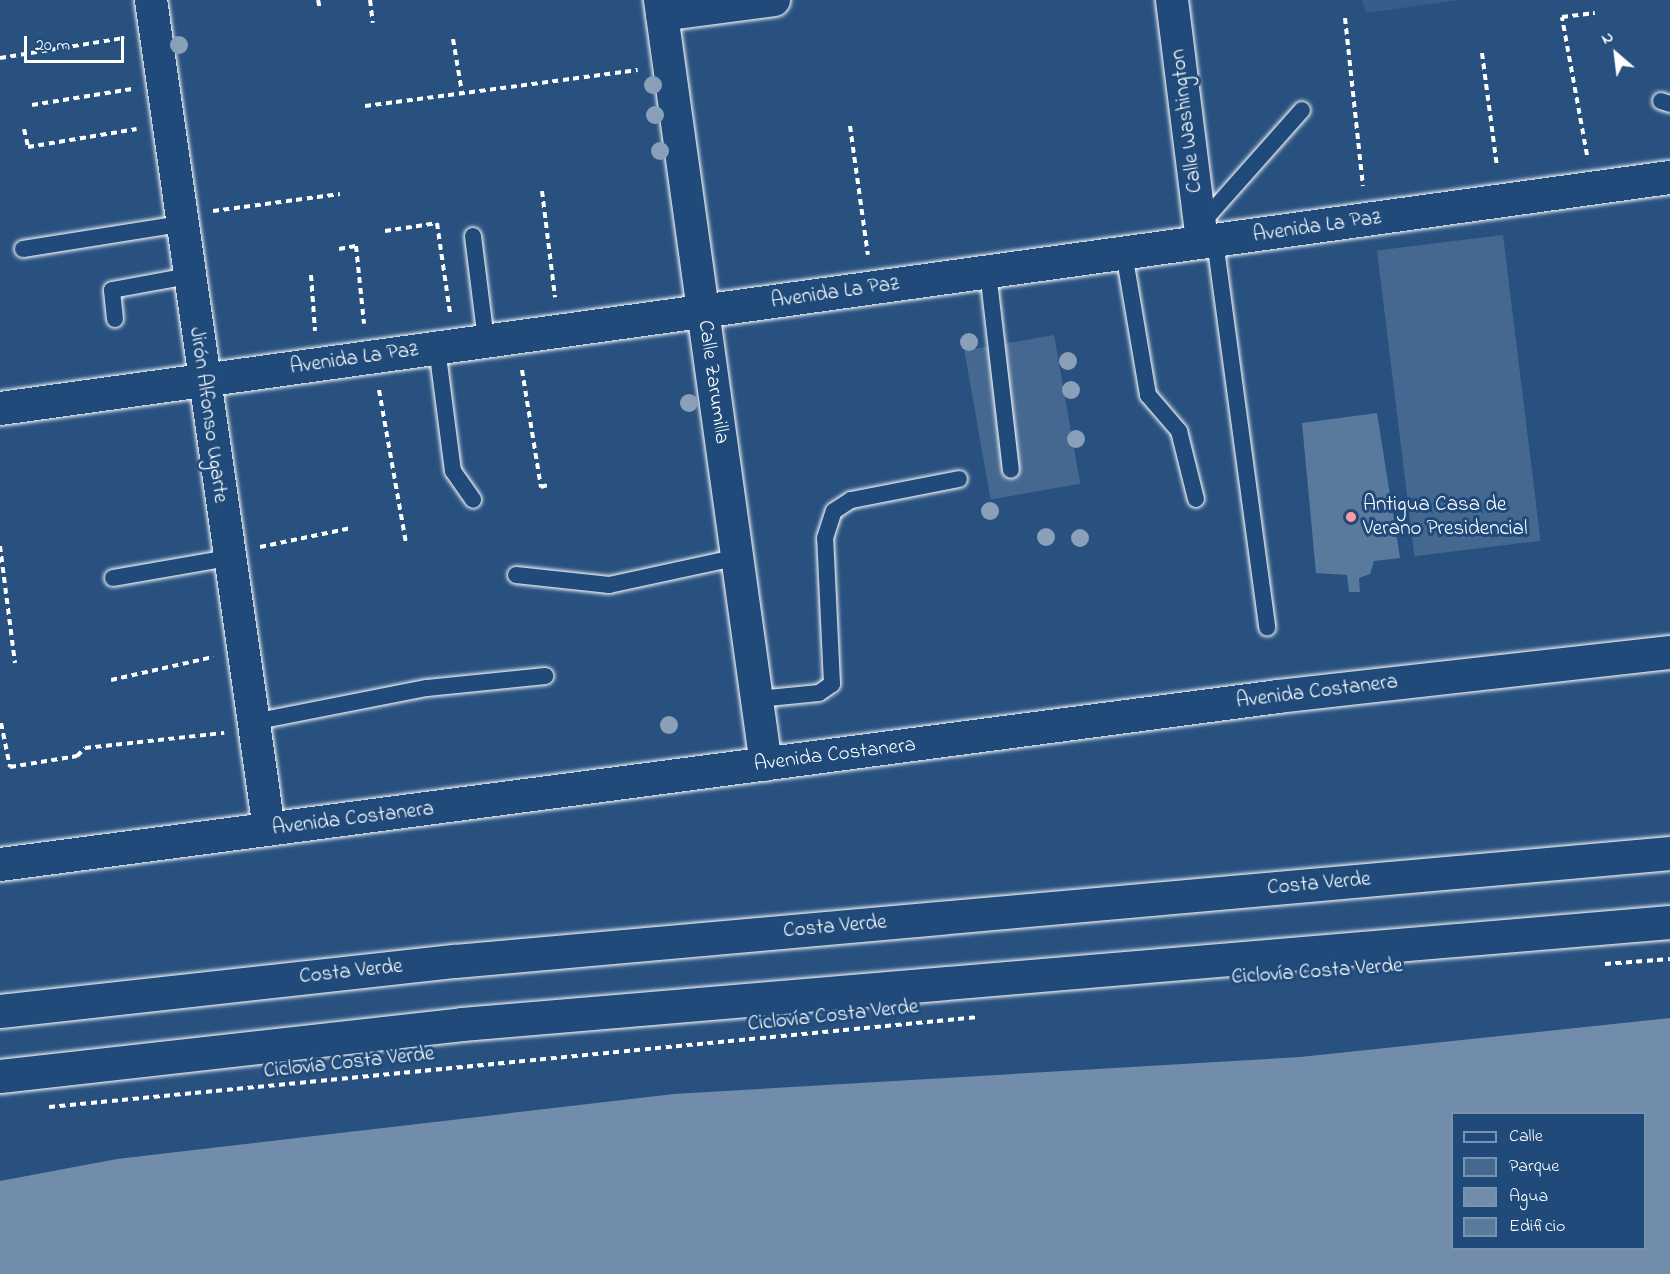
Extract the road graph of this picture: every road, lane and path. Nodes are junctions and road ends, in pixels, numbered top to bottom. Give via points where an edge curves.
1 (152, 0) edge
2 (318, 0) edge
3 (369, 0) edge
4 (774, 0) edge
5 (1172, 0) edge
6 (661, 8) edge
7 (320, 9) dead end
8 (1595, 13) dead end
9 (1345, 18) dead end
10 (373, 23) dead end
11 (156, 32) junction
12 (453, 39) dead end
13 (1482, 53) dead end
14 (0, 58) edge
15 (669, 66) junction
16 (163, 85) junction
17 (462, 93) junction
18 (32, 105) dead end
19 (365, 106) dead end
20 (1302, 110) dead end
21 (168, 124) junction
22 (850, 126) dead end
23 (24, 129) dead end
24 (1670, 177) edge
25 (1592, 187) junction
26 (542, 191) dead end
27 (340, 194) dead end
28 (1502, 201) junction
29 (181, 220) junction
30 (1366, 220) junction
31 (385, 231) dead end
32 (473, 236) dead end
33 (1205, 236) junction
34 (23, 249) dead end
35 (339, 249) dead end
36 (1124, 254) junction
37 (869, 258) dead end
38 (988, 272) junction
39 (310, 275) dead end
40 (188, 276) junction
41 (555, 305) dead end
42 (703, 311) junction
43 (115, 319) dead end
44 (366, 333) dead end
45 (444, 334) junction
46 (316, 340) dead end
47 (486, 341) junction
48 (521, 364) dead end
49 (202, 380) junction
50 (379, 388) dead end
51 (0, 408) edge
52 (1011, 470) dead end
53 (959, 479) dead end
54 (551, 484) dead end
55 (1196, 499) dead end
56 (473, 500) dead end
57 (351, 528) dead end
58 (406, 543) dead end
59 (0, 546) edge
60 (228, 556) junction
61 (738, 557) junction
62 (516, 575) dead end
63 (113, 578) dead end
64 (1267, 628) dead end
65 (242, 650) junction
66 (1670, 652) edge
67 (15, 663) dead end
68 (545, 676) dead end
69 (111, 680) dead end
70 (758, 699) junction
71 (1, 723) edge
72 (253, 726) junction
73 (766, 765) junction
74 (269, 829) junction
75 (1670, 853) edge
76 (0, 864) edge
77 (1670, 922) edge
78 (1670, 959) edge
79 (1600, 965) dead end
80 (0, 1011) edge
81 (989, 1016) dead end
82 (0, 1076) edge
83 (36, 1109) dead end

1 - 11 street, Jirón Alfonso Ugarte
2 - 7 path
3 - 10 path
4 - 6 street
5 - 33 street, Calle Washington
6 - 15 street, Calle Zarumilla
8 - 25 path via 1562,17
9 - 30 path
11 - 14 path
11 - 16 street, Jirón Alfonso Ugarte
12 - 17 path
13 - 28 path
15 - 17 path
15 - 42 street, Calle Zarumilla
16 - 18 path
16 - 21 street, Jirón Alfonso Ugarte
17 - 19 path
20 - 33 lane
21 - 23 path via 28,147
21 - 29 street, Jirón Alfonso Ugarte
22 - 37 path
24 - 25 main road, Avenida La Paz
25 - 28 main road, Avenida La Paz
26 - 41 path
27 - 29 path
28 - 30 main road, Avenida La Paz
29 - 34 lane
29 - 40 street, Jirón Alfonso Ugarte
30 - 33 main road, Avenida La Paz
31 - 45 path via 436,223
32 - 47 lane
33 - 36 main road, Avenida La Paz
33 - 64 lane
35 - 44 path via 356,246
36 - 38 main road, Avenida La Paz
36 - 55 lane via 1148,395 1179,431
38 - 42 main road, Avenida La Paz
38 - 52 lane
39 - 46 path
40 - 43 lane via 112,290
40 - 49 street, Jirón Alfonso Ugarte
42 - 47 main road, Avenida La Paz
42 - 61 street, Calle Zarumilla
45 - 47 main road, Avenida La Paz
45 - 49 main road, Avenida La Paz
45 - 56 lane via 453,471
48 - 54 path via 541,486
49 - 51 main road, Avenida La Paz
49 - 60 street, Jirón Alfonso Ugarte
50 - 58 path
53 - 70 lane via 851,500 834,511 825,538 832,684 819,693
57 - 60 path
59 - 67 path
60 - 63 lane
60 - 65 street, Jirón Alfonso Ugarte
61 - 62 lane via 609,585
61 - 70 street, Calle Zarumilla
65 - 69 path
65 - 72 street, Jirón Alfonso Ugarte
66 - 73 main road, Avenida Costanera via 1277,696
68 - 72 lane via 427,688
70 - 73 street, Calle Zarumilla
71 - 72 path via 10,767 77,756 85,748
72 - 74 street, Jirón Alfonso Ugarte
73 - 74 main road, Avenida Costanera
74 - 76 main road, Avenida Costanera
75 - 80 main road, Costa Verde via 455,961
77 - 82 main road via 462,1024
78 - 79 path
81 - 83 path, Ciclovía Costa Verde

